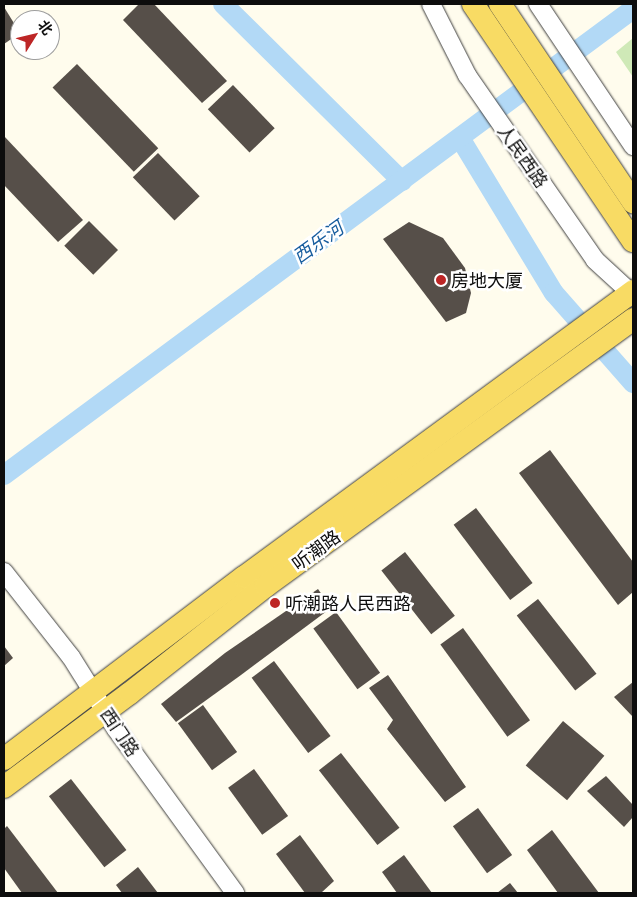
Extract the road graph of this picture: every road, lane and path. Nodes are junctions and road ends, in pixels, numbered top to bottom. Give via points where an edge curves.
1 (431, 4) edge
2 (473, 4) edge
3 (500, 4) edge
4 (538, 4) edge
5 (514, 45) junction
6 (562, 115) junction
7 (633, 146) edge
8 (633, 202) edge
9 (633, 241) edge
10 (632, 292) edge
11 (633, 319) edge
12 (4, 572) edge
13 (93, 692) junction
14 (105, 712) junction
15 (4, 759) edge
16 (4, 787) edge
17 (236, 893) edge

1 - 10 street, 人民西路 via 468,76 595,260
2 - 5 main road
3 - 5 main road
4 - 7 street
5 - 6 main road
6 - 8 main road
6 - 9 main road
10 - 13 main road, 听潮路
11 - 14 main road, 听潮路 via 266,586
12 - 13 street, 西门路 via 71,657
13 - 14 street, 西门路
13 - 15 main road, 听潮路
14 - 16 main road, 听潮路
14 - 17 street, 西门路

